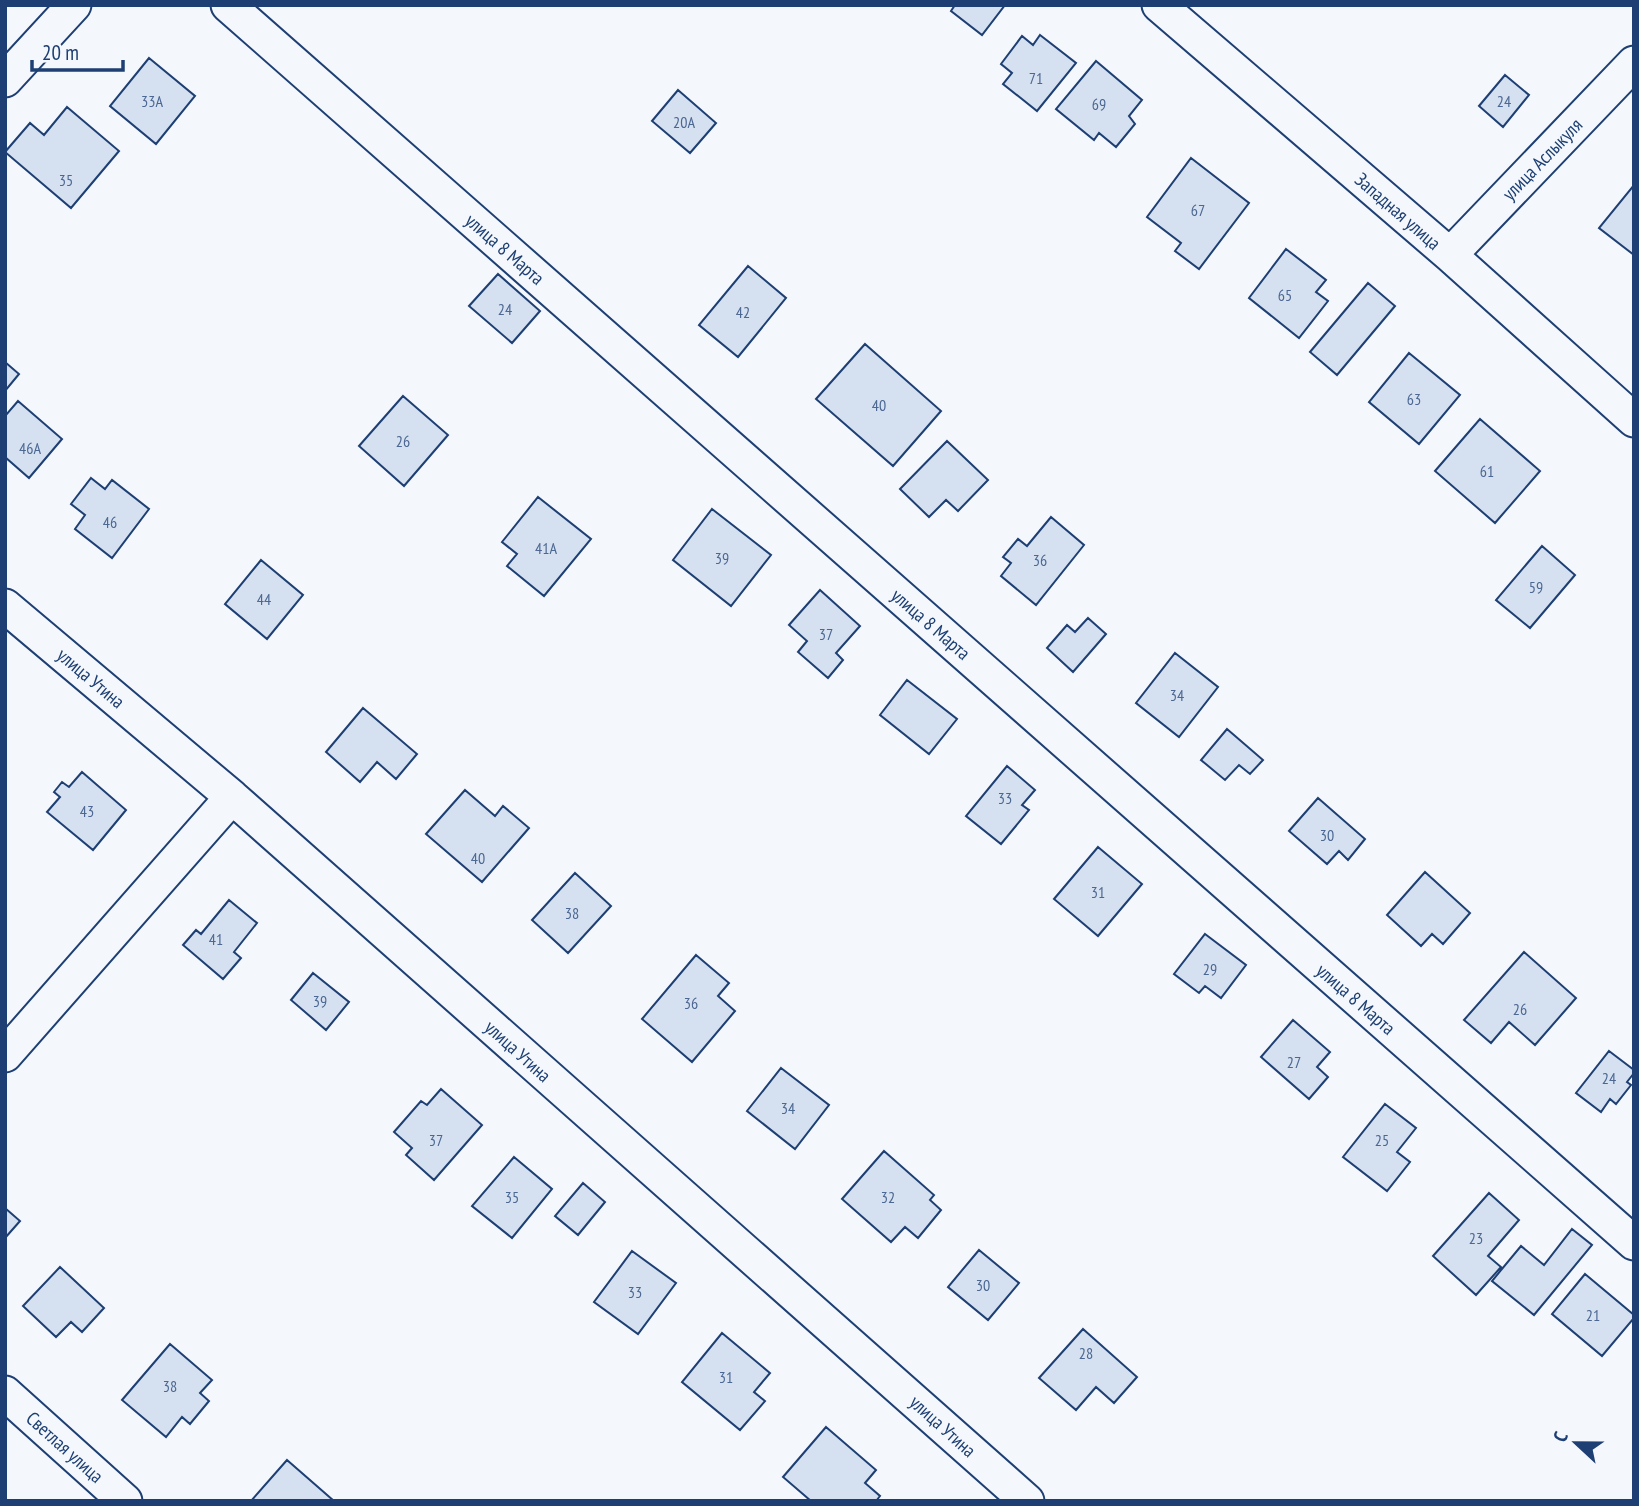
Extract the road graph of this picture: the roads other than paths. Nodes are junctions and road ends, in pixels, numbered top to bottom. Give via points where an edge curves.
1 (74, 5) edge
2 (228, 5) edge
3 (1159, 5) edge
4 (1634, 63) edge
5 (5, 80) edge
6 (1450, 255) junction
7 (1634, 420) edge
8 (5, 606) edge
9 (232, 797) junction
10 (5, 1055) edge
11 (1634, 1243) edge
12 (5, 1393) edge
13 (125, 1501) edge
14 (1027, 1501) edge

1 - 5 street
2 - 11 street, улица 8 Марта
3 - 6 street, Западная улица
4 - 6 street, улица Аслыкуля
6 - 7 street, Западная улица
8 - 9 street, улица Утина
9 - 10 street
9 - 14 street, улица Утина
12 - 13 street, Светлая улица

